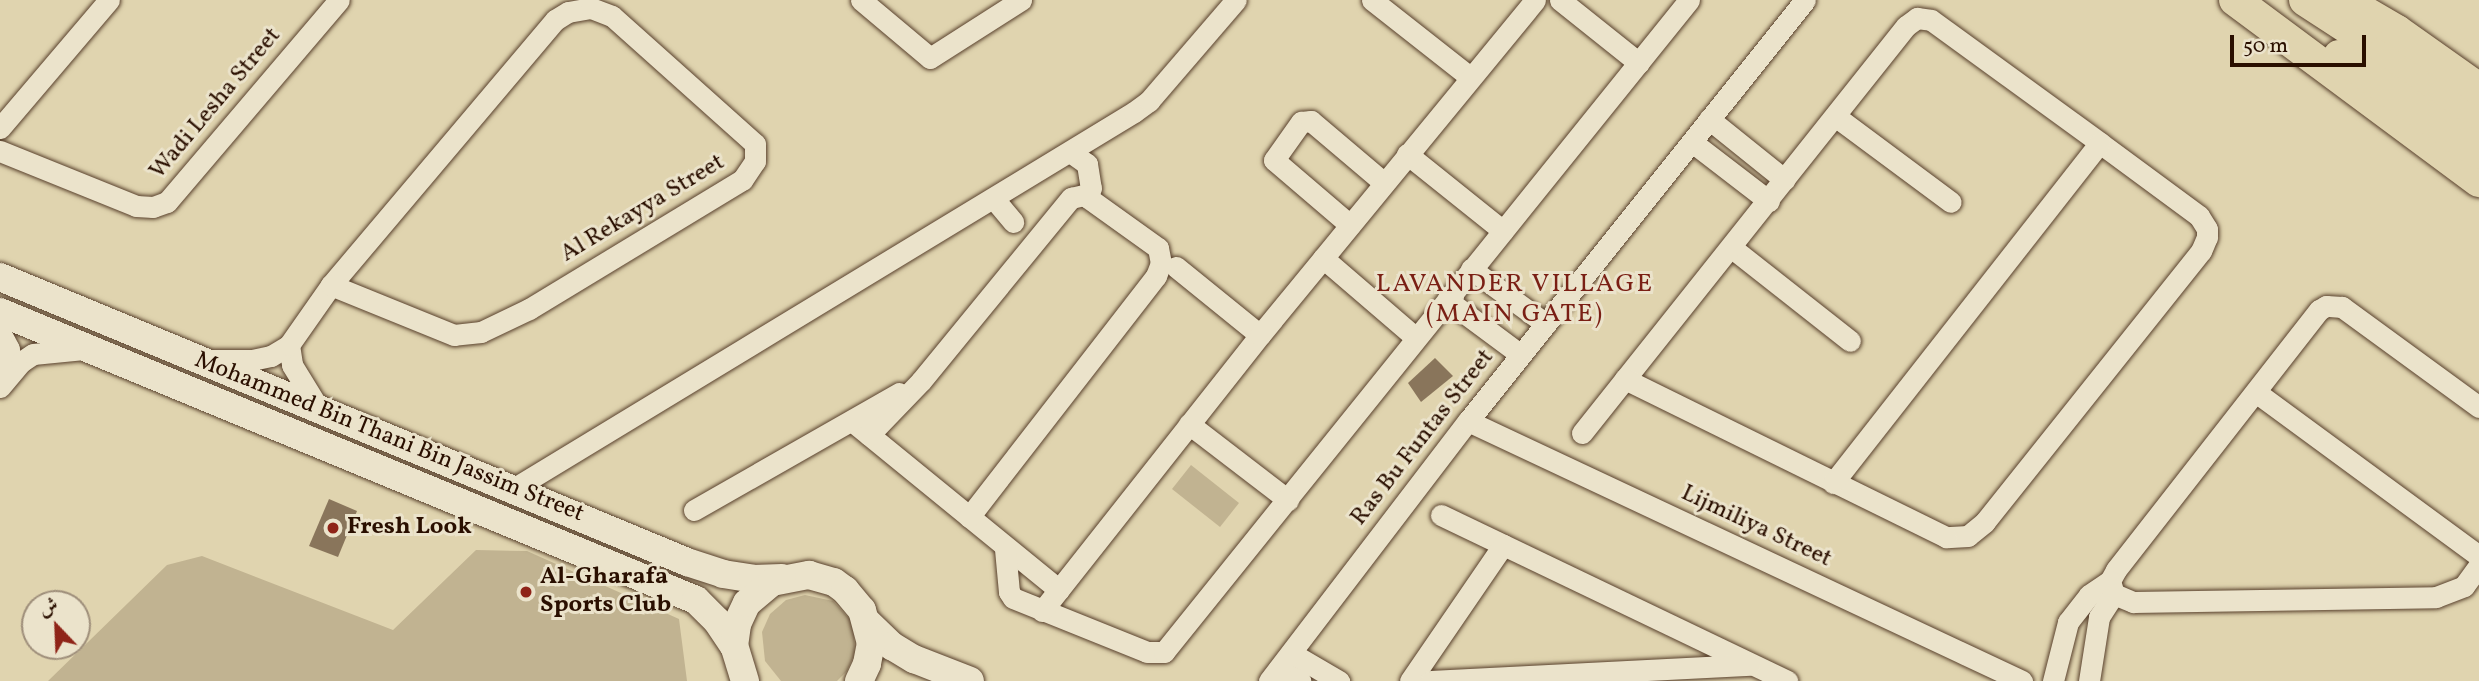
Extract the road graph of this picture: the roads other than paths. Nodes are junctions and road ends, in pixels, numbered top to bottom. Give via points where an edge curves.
1 (109, 0) edge
2 (340, 0) edge
3 (861, 0) edge
4 (1021, 0) edge
5 (1236, 0) edge
6 (1535, 0) edge
7 (1560, 0) edge
8 (1689, 0) edge
9 (1804, 0) edge
10 (2235, 0) edge
11 (2248, 0) edge
12 (2305, 0) edge
13 (2344, 0) edge
14 (1379, 2) edge
15 (1639, 63) junction
16 (1470, 76) junction
17 (2479, 89) edge
18 (1835, 116) junction
19 (2479, 118) edge
20 (1709, 119) junction
21 (0, 128) edge
22 (1692, 142) junction
23 (2100, 143) junction
24 (0, 151) edge
25 (1070, 152) junction
26 (2479, 153) edge
27 (1407, 154) junction
28 (1785, 180) junction
29 (2479, 181) edge
30 (1384, 183) junction
31 (1087, 197) junction
32 (994, 199) junction
33 (1769, 201) junction
34 (1951, 202) dead end
35 (1013, 222) dead end
36 (1350, 225) junction
37 (1503, 231) junction
38 (1732, 248) junction
39 (1324, 258) junction
40 (1176, 267) dead end
41 (1471, 269) junction
42 (0, 277) edge
43 (331, 285) junction
44 (1447, 300) junction
45 (0, 312) edge
46 (1546, 324) junction
47 (0, 332) edge
48 (1260, 335) junction
49 (1416, 337) junction
50 (1850, 341) dead end
51 (289, 345) junction
52 (90, 349) junction
53 (1521, 355) junction
54 (198, 359) junction
55 (1625, 379) junction
56 (5, 381) edge
57 (921, 381) junction
58 (2257, 393) junction
59 (2479, 407) edge
60 (319, 409) junction
61 (852, 421) junction
62 (1468, 421) junction
63 (1189, 424) junction
64 (1582, 433) dead end
65 (869, 435) junction
66 (1833, 483) junction
67 (513, 489) junction
68 (1288, 500) junction
69 (694, 510) dead end
70 (1441, 515) dead end
71 (969, 517) junction
72 (1503, 545) junction
73 (1005, 549) junction
74 (2479, 556) edge
75 (2479, 565) edge
76 (782, 578) junction
77 (2112, 588) junction
78 (1059, 590) junction
79 (1042, 611) junction
80 (867, 622) junction
81 (1753, 665) junction
82 (1279, 668) edge
83 (740, 669) edge
84 (859, 681) edge
85 (970, 681) edge
86 (1301, 681) edge
87 (1339, 681) edge
88 (1410, 681) edge
89 (1431, 681) edge
90 (1787, 681) edge
91 (2022, 681) edge
92 (2053, 681) edge
93 (2089, 681) edge

1 - 21 street
2 - 24 street, Wadi Lesha Street via 167,202 153,207 136,205
3 - 4 street via 930,58
5 - 25 street via 1149,101
6 - 16 street
7 - 15 street
8 - 15 street
9 - 20 street, Ras Bu Funtas Street
10 - 29 main road
11 - 26 main road via 2376,79
12 - 19 main road
13 - 17 main road
14 - 16 street
15 - 37 street
16 - 27 street
18 - 23 street via 1906,26 1924,18
18 - 28 street
18 - 34 street
20 - 22 street, Ras Bu Funtas Street
20 - 28 street
22 - 33 street
22 - 46 street, Ras Bu Funtas Street
23 - 66 street
23 - 66 street via 2199,216 2207,237 2201,251 1978,531 1968,537 1946,537
25 - 31 street via 1087,164 1091,188
25 - 32 street
27 - 30 street
27 - 37 street
28 - 33 street
30 - 36 street
30 - 36 street via 1311,121 1301,122 1274,160
31 - 57 street via 1070,198
31 - 71 street via 1158,248 1161,263 1156,276
32 - 35 street
32 - 67 street
33 - 38 street
36 - 39 street
37 - 41 street
38 - 50 street
38 - 55 street
39 - 48 street
39 - 49 street
40 - 48 street
41 - 44 street
41 - 46 street
42 - 54 main road, Mohammed Bin Thani Bin Jassim Street
43 - 43 street, Al Rekayya Street via 555,20 568,12 591,8 612,16 755,144 755,161 742,180 529,309 481,332 454,335 434,329
43 - 51 street, Al Rekayya Street
44 - 49 street
44 - 53 street
45 - 52 main road, Mohammed Bin Thani Bin Jassim Street
46 - 53 street, Ras Bu Funtas Street
47 - 56 street via 9,349
48 - 63 street
49 - 68 street
51 - 54 street via 252,360
51 - 60 street via 292,365
52 - 56 street via 33,354
52 - 83 main road, Mohammed Bin Thani Bin Jassim Street via 696,600 717,621
53 - 62 street, Ras Bu Funtas Street
54 - 60 main road, Mohammed Bin Thani Bin Jassim Street
55 - 64 street
55 - 66 street
57 - 61 street
57 - 65 street
58 - 59 street via 2319,310 2334,305
58 - 74 street
58 - 77 street via 2116,570
60 - 67 main road, Mohammed Bin Thani Bin Jassim Street
61 - 65 street
61 - 69 street
62 - 82 street, Ras Bu Funtas Street
62 - 91 street, Lijmiliya Street
63 - 68 street
63 - 78 street
65 - 71 street
67 - 76 main road, Mohammed Bin Thani Bin Jassim Street via 723,574
68 - 79 street via 1164,652 1147,652
70 - 72 street
71 - 73 street
72 - 81 street
72 - 88 street
73 - 78 street
73 - 79 street via 1010,592
75 - 77 street via 2464,586 2436,597 2133,601
76 - 80 main road, Mohammed Bin Thani Bin Jassim Street via 809,575 834,582 855,599
76 - 83 main road via 747,603 737,624
77 - 92 street via 2089,595 2068,622
77 - 93 street via 2099,617
78 - 79 street
80 - 84 main road via 870,654
80 - 85 main road via 914,659
81 - 89 street
81 - 90 street
82 - 86 street
82 - 87 street

